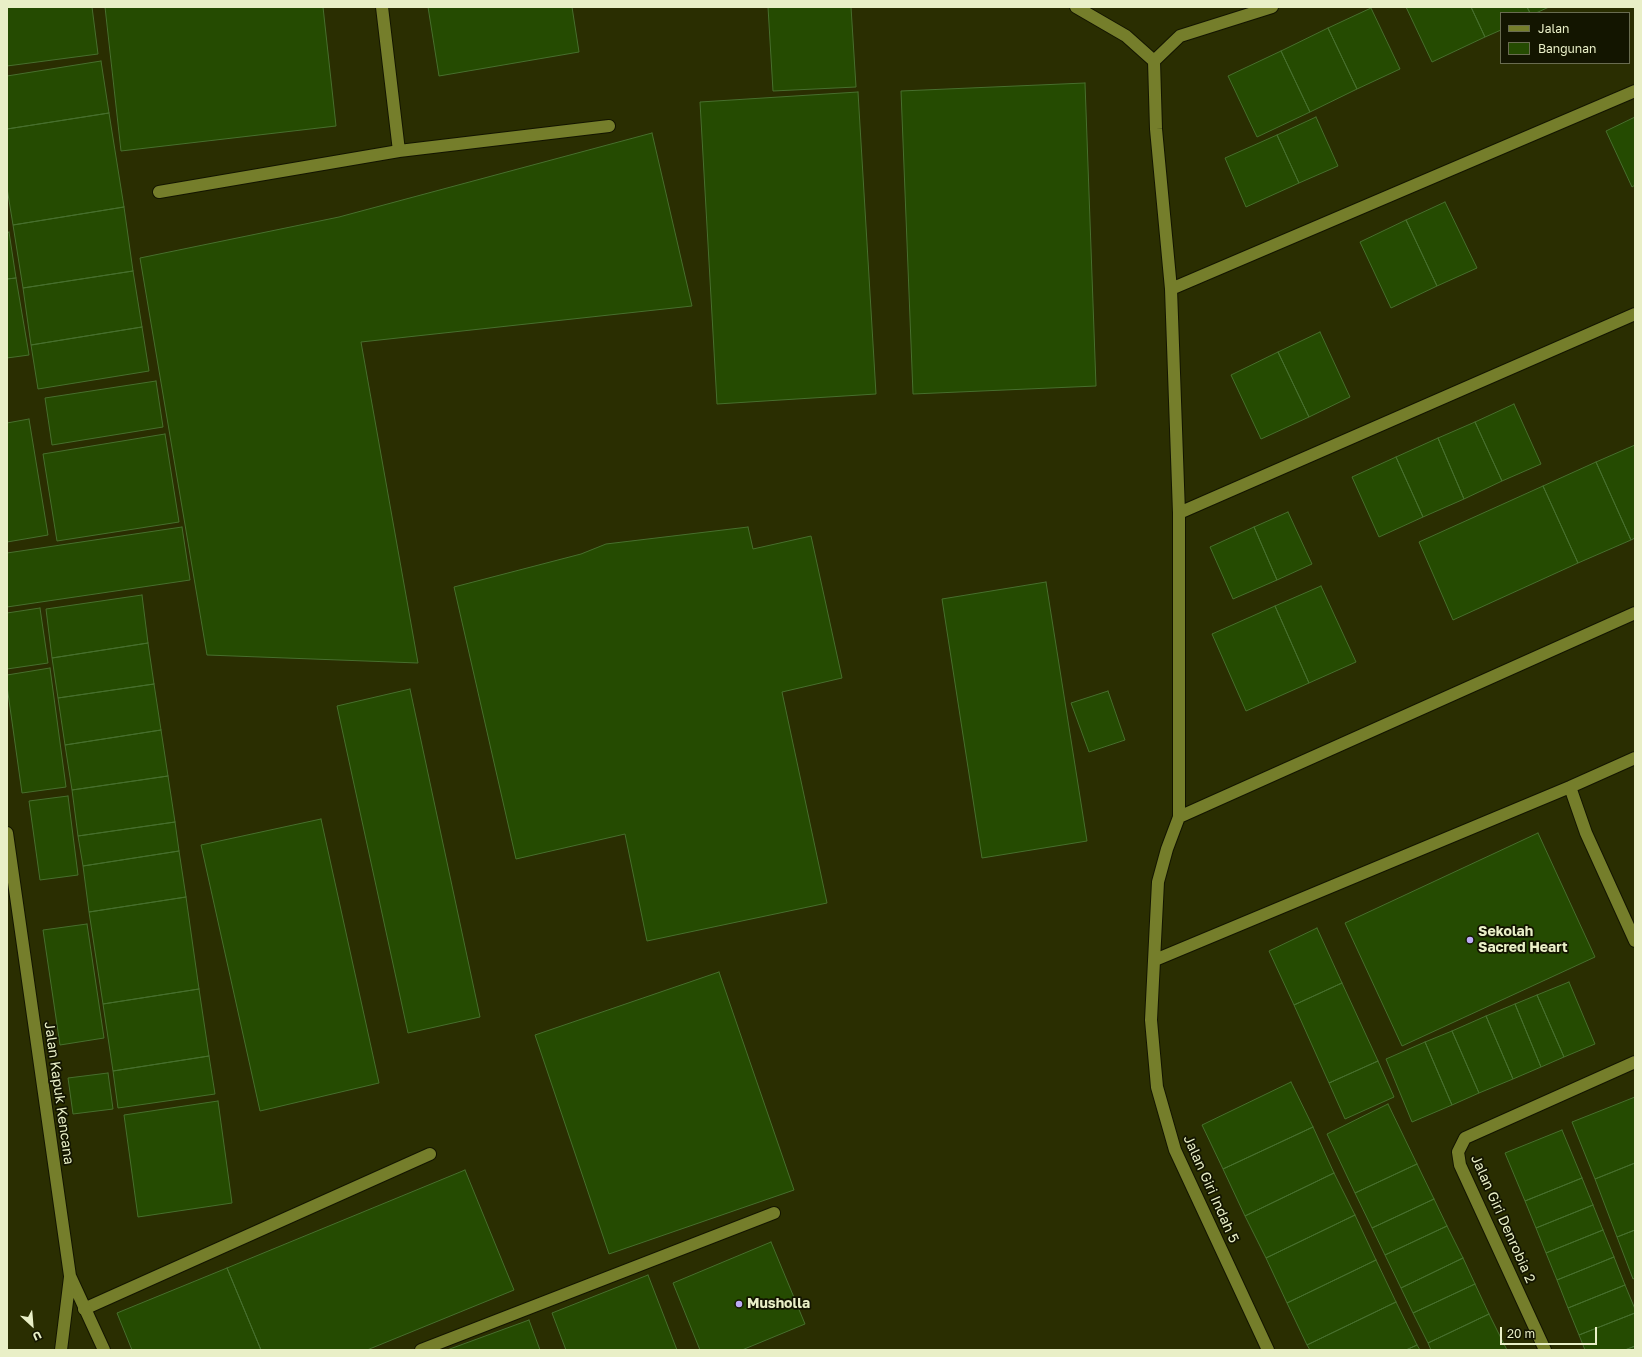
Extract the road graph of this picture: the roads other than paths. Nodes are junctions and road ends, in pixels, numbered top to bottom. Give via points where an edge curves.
1 (382, 7) edge
2 (1076, 7) edge
3 (1272, 7) edge
4 (1154, 61) junction
5 (1635, 91) edge
6 (609, 126) dead end
7 (399, 151) junction
8 (159, 192) dead end
9 (1171, 289) junction
10 (1635, 314) edge
11 (1178, 513) junction
12 (1635, 613) edge
13 (1635, 758) edge
14 (1570, 787) junction
15 (1179, 817) junction
16 (7, 833) edge
17 (1635, 941) edge
18 (1155, 960) junction
19 (1635, 1062) edge
20 (430, 1154) dead end
21 (774, 1213) dead end
22 (70, 1276) junction
23 (84, 1309) junction
24 (61, 1350) edge
25 (104, 1350) edge
26 (421, 1350) edge
27 (1268, 1350) edge
28 (1545, 1350) edge

1 - 7 street
2 - 4 street via 1126,36
3 - 4 street via 1180,36
4 - 9 street via 1156,129
5 - 9 street
6 - 7 street
7 - 8 street
9 - 11 street
10 - 11 street
11 - 15 street
12 - 15 street
13 - 14 street
14 - 17 street via 1586,833
14 - 18 street
15 - 18 street, Jalan Giri Indah 5 via 1158,882
16 - 22 street, Jalan Kapuk Kencana
18 - 27 street, Jalan Giri Indah 5 via 1151,1020 1158,1087 1175,1150
19 - 28 street, Jalan Giri Denrobia 2 via 1465,1138 1458,1152 1460,1165
20 - 23 street
21 - 26 street
22 - 23 street, Jalan Kapuk Kencana
22 - 24 street
23 - 25 street, Jalan Kapuk Kencana

